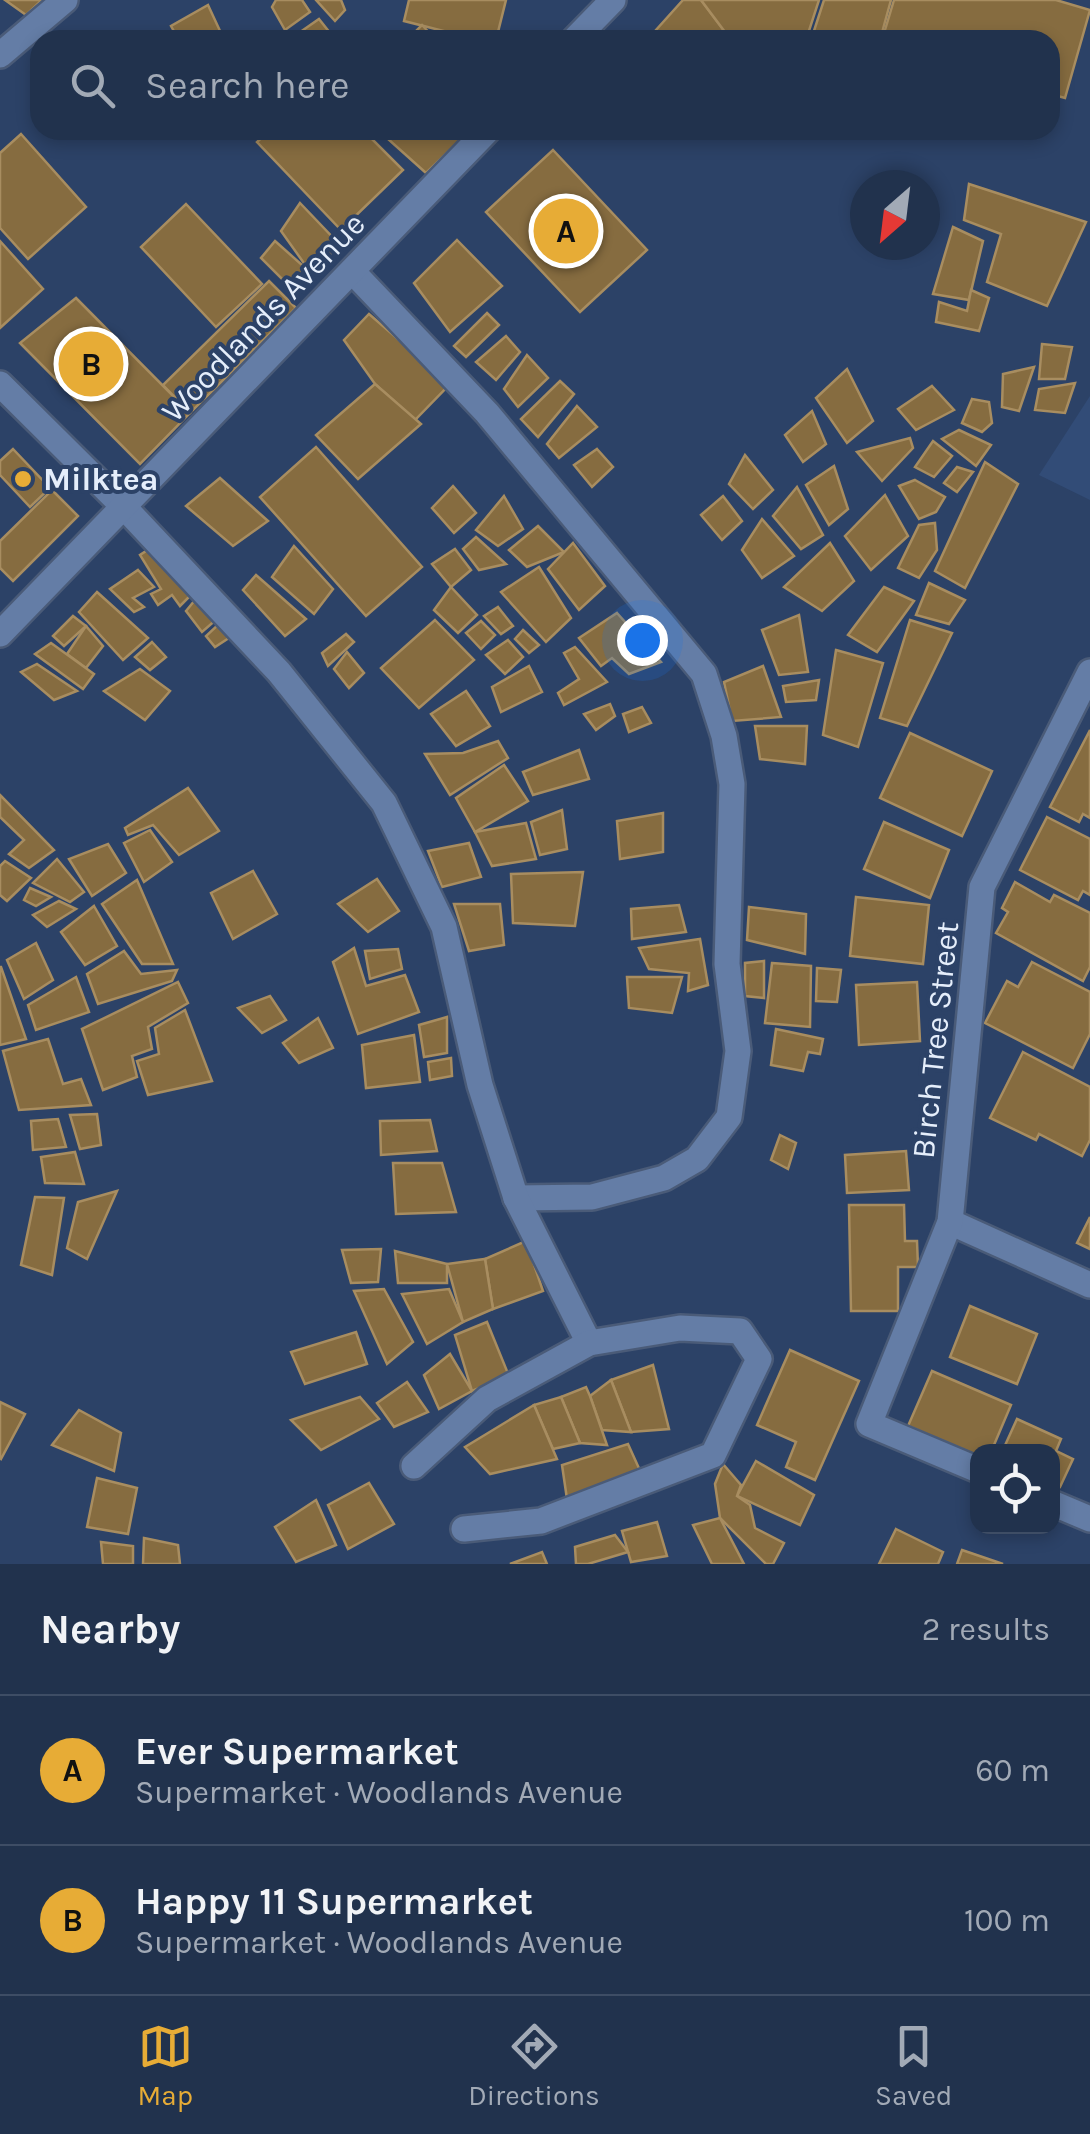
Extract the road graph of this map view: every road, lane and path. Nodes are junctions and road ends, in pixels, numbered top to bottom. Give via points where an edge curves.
1 (65, 0) edge
2 (613, 0) edge
3 (584, 30) edge
4 (0, 55) edge
5 (478, 140) edge
6 (352, 272) junction
7 (0, 384) edge
8 (124, 507) junction
9 (0, 634) edge
10 (1090, 672) edge
11 (516, 1198) junction
12 (950, 1222) junction
13 (1090, 1285) edge
14 (589, 1343) junction
15 (414, 1466) dead end
16 (970, 1467) edge
17 (1060, 1506) edge
18 (1090, 1519) edge
19 (464, 1529) dead end

1 - 4 street
2 - 3 street
5 - 6 street, Woodlands Avenue
6 - 8 street, Woodlands Avenue
6 - 11 street via 487,413 704,674 724,736 732,784 727,964 738,1050 728,1117 698,1159 664,1178 592,1197
7 - 8 street
8 - 9 street, Woodlands Avenue
8 - 11 street via 279,672 384,804 444,926 480,1086
10 - 12 street, Birch Tree Street via 982,887
11 - 14 street
12 - 13 street
12 - 16 street, Birch Tree Street via 869,1424
14 - 15 street via 488,1399
14 - 19 street via 680,1328 740,1331 759,1359 713,1455 540,1521
17 - 18 street

